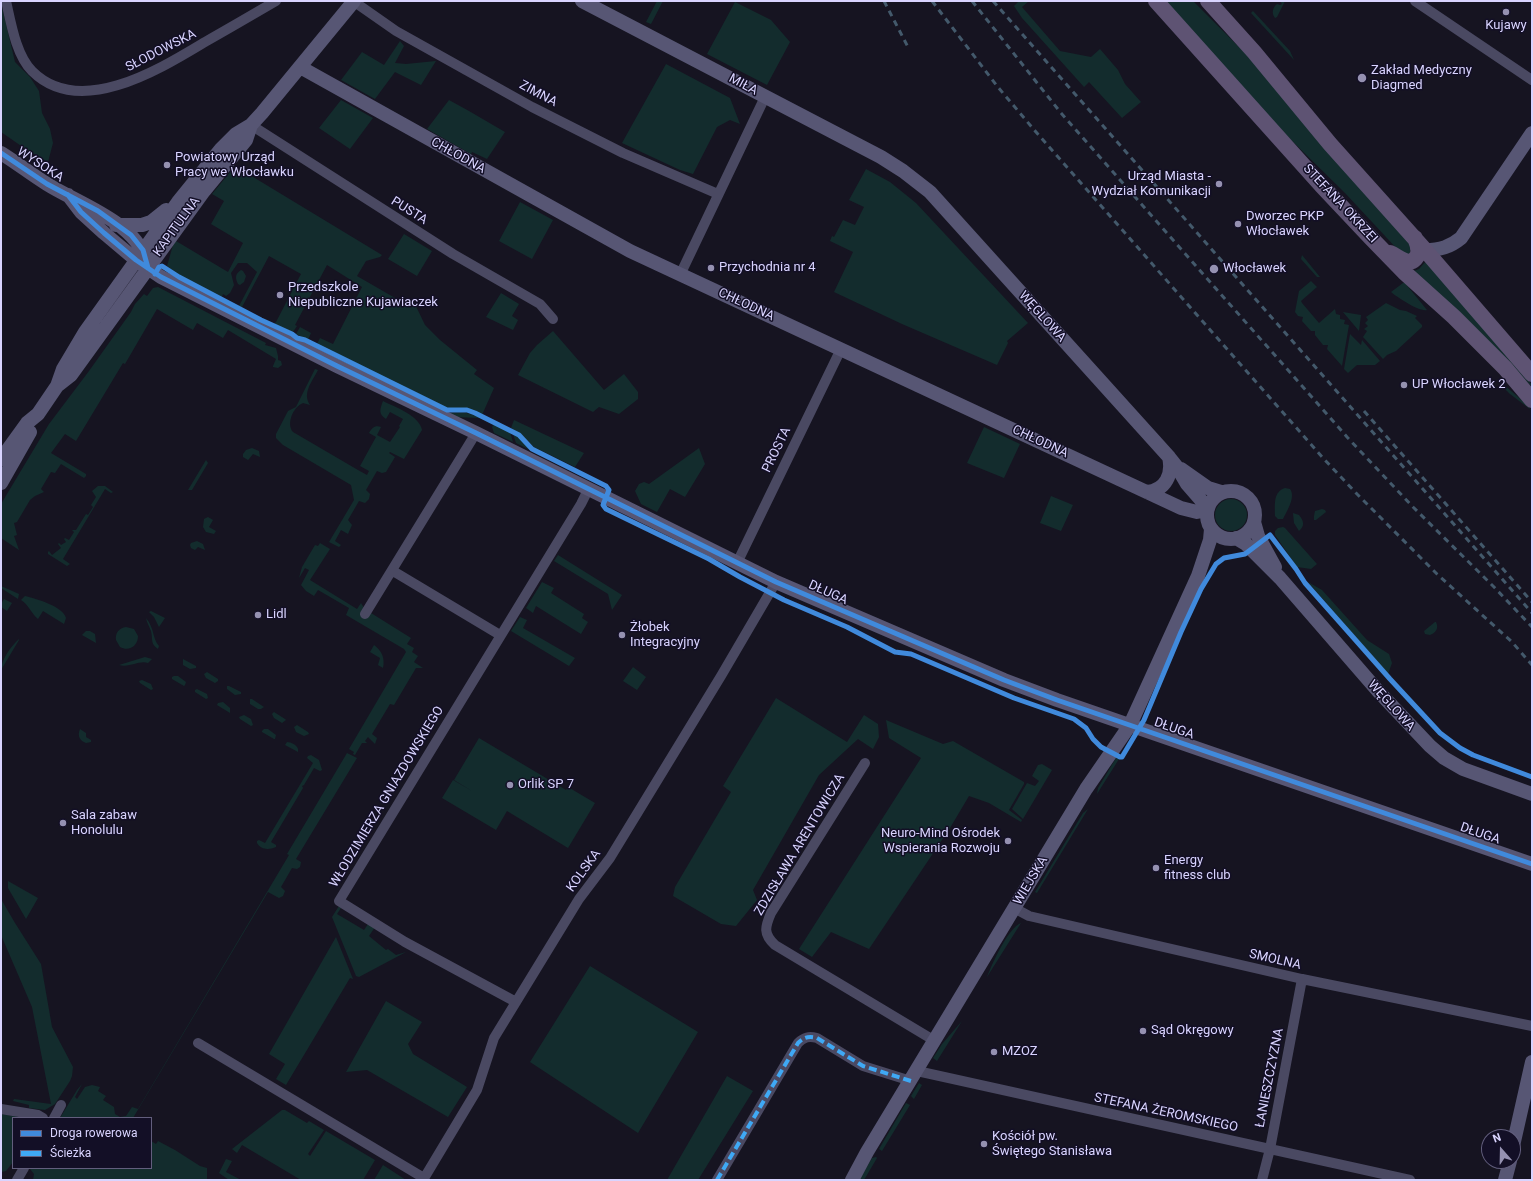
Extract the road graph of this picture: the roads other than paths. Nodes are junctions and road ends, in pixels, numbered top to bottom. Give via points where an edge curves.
1 (6, 1) edge
2 (276, 1) edge
3 (354, 1) edge
4 (582, 1) edge
5 (1156, 1) edge
6 (1208, 1) edge
7 (1415, 1) edge
8 (300, 67) junction
9 (1532, 80) edge
10 (765, 97) junction
11 (251, 125) junction
12 (1532, 133) edge
13 (1, 153) edge
14 (903, 171) joint
15 (718, 194) junction
16 (68, 196) junction
17 (178, 202) junction
18 (116, 225) junction
19 (1415, 238) junction
20 (1378, 246) junction
21 (1425, 250) junction
22 (139, 255) junction
23 (148, 268) junction
24 (680, 275) junction
25 (553, 319) dead end
26 (841, 349) junction
27 (1532, 374) edge
28 (57, 386) junction
29 (1532, 400) edge
30 (38, 414) junction
31 (476, 433) junction
32 (1, 459) edge
33 (1173, 462) junction
34 (1, 483) edge
35 (589, 488) junction
36 (1147, 492) junction
37 (1221, 492) junction
38 (1207, 508) junction
39 (1254, 522) junction
40 (1211, 530) junction
41 (1233, 539) junction
42 (737, 563) junction
43 (393, 571) junction
44 (1198, 576) junction
45 (1280, 578) junction
46 (776, 582) junction
47 (365, 614) dead end
48 (500, 635) junction
49 (1130, 725) junction
50 (865, 763) dead end
51 (1532, 794) edge
52 (1532, 864) edge
53 (1014, 908) junction
54 (1302, 979) junction
55 (516, 1002) junction
56 (1532, 1026) edge
57 (935, 1041) junction
58 (198, 1043) dead end
59 (1532, 1062) edge
60 (914, 1076) junction
61 (61, 1105) dead end
62 (1, 1109) edge
63 (42, 1117) edge
64 (55, 1117) edge
65 (1517, 1129) edge
66 (1270, 1149) junction
67 (23, 1169) edge
68 (1508, 1169) edge
69 (423, 1179) edge
70 (17, 1180) edge
71 (717, 1180) edge
72 (852, 1180) edge
73 (1262, 1180) edge
74 (1410, 1180) edge
75 (1505, 1180) edge

1 - 2 street, SŁODOWSKA via 19,49 32,71 49,83 82,91 122,85 160,68
3 - 8 street, KAPITULNA
3 - 15 street, ZIMNA via 396,31 532,107 623,153
4 - 10 street, MIŁA
5 - 20 main road, STEFANA OKRZEI
6 - 19 main road via 1330,144
7 - 9 street
8 - 11 street, KAPITULNA
8 - 24 street, CHŁODNA via 581,225
10 - 14 street, MIŁA
10 - 15 street
11 - 17 street, KAPITULNA via 236,134 221,149
11 - 23 street, KAPITULNA via 246,140 204,191
11 - 25 street, PUSTA via 453,254 540,304
12 - 21 street via 1462,238 1447,247
13 - 16 street, WYSOKA
14 - 33 street, WĘGLOWA via 930,192
15 - 24 street
16 - 18 street, WYSOKA
16 - 22 street, WYSOKA via 81,212
17 - 18 street, KAPITULNA via 144,225
17 - 22 street, KAPITULNA
18 - 22 street, WYSOKA via 134,238
19 - 20 main road via 1419,253 1412,261 1407,262
19 - 21 main road
20 - 29 main road, STEFANA OKRZEI via 1454,317 1505,368
21 - 27 main road
22 - 23 street, WYSOKA
22 - 28 street, KAPITULNA via 86,332 63,369
23 - 28 street, KAPITULNA via 71,375
23 - 31 street, DŁUGA via 299,347
24 - 26 street, CHŁODNA
26 - 36 street, CHŁODNA
26 - 42 street, PROSTA
28 - 30 street, KAPITULNA
30 - 32 street, KAPITULNA via 27,423
30 - 34 street, KAPITULNA via 34,426
31 - 35 street, DŁUGA
31 - 43 street
33 - 36 street via 1166,482 1160,488
33 - 37 street, WĘGLOWA via 1208,488
33 - 38 street, WĘGLOWA
35 - 42 street, DŁUGA
35 - 48 street, WŁODZIMIERZA GNIAZDOWSKIEGO
36 - 38 street, CHŁODNA via 1187,510 1197,512
37 - 38 street via 1213,498
37 - 39 street via 1232,490 1247,496 1254,508
38 - 40 street via 1207,520
39 - 41 street via 1245,534
39 - 45 street, WĘGLOWA via 1258,536
40 - 41 street via 1221,537
40 - 44 street, WIEJSKA
41 - 44 street, WIEJSKA via 1220,547
41 - 45 street, WĘGLOWA via 1246,544
42 - 46 street, DŁUGA
43 - 47 street
43 - 48 street
44 - 49 street, WIEJSKA
45 - 51 street, WĘGLOWA via 1378,691 1430,746 1463,769
46 - 49 street, DŁUGA via 1004,680
46 - 55 street, KOLSKA via 610,858 579,899
48 - 55 street, WŁODZIMIERZA GNIAZDOWSKIEGO via 340,901 405,942
49 - 52 street, DŁUGA
49 - 53 street, WIEJSKA via 1086,789
50 - 57 street, ZDZISŁAWA ARENTOWICZA via 771,913 766,925 766,934 775,945
53 - 54 street, SMOLNA via 1029,916
53 - 57 street, WIEJSKA
54 - 56 street, SMOLNA
54 - 66 street, ŁANIESZCZYZNA
55 - 69 street, KOLSKA via 494,1038 477,1090
57 - 60 street, WIEJSKA
58 - 69 street
59 - 65 street
60 - 66 street, STEFANA ŻEROMSKIEGO
60 - 71 street, STEFANA ŻEROMSKIEGO via 863,1066 817,1038 802,1039
60 - 72 street, WIEJSKA
61 - 64 street
62 - 63 street via 38,1114
66 - 73 street, ŁANIESZCZYZNA
66 - 74 street, STEFANA ŻEROMSKIEGO
67 - 70 street
68 - 75 street

